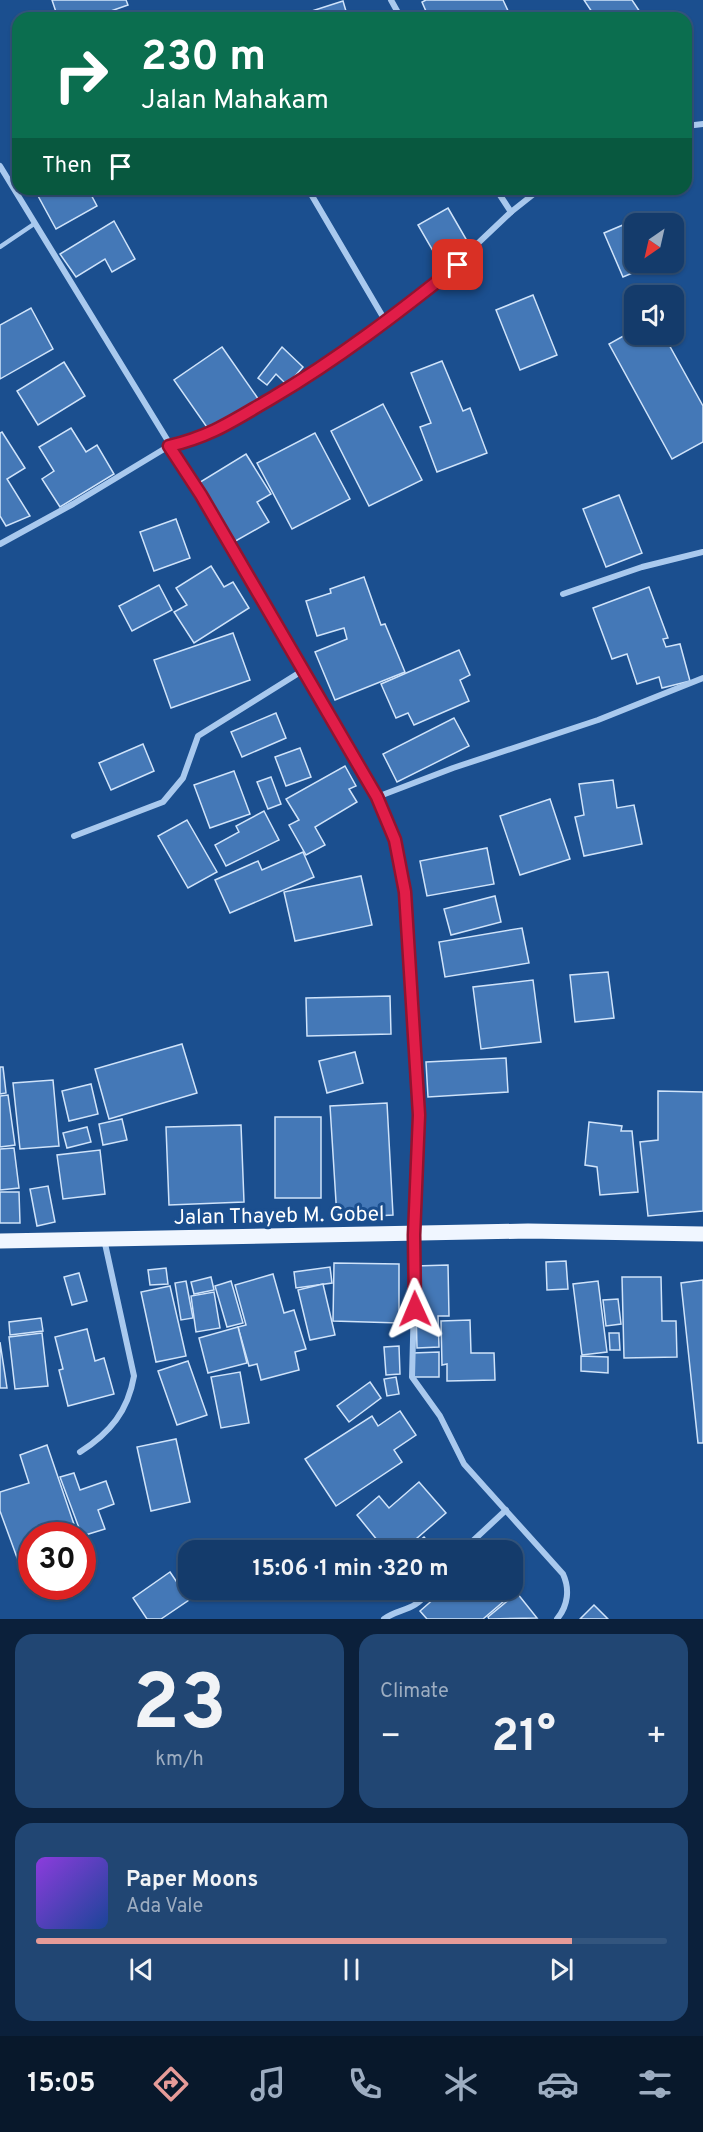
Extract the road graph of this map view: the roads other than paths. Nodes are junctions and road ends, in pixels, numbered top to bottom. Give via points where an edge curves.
1 (0, 166) edge
2 (12, 186) edge
3 (17, 195) edge
4 (312, 195) edge
5 (500, 195) edge
6 (532, 195) edge
7 (511, 212) junction
8 (34, 224) junction
9 (0, 247) edge
10 (386, 322) junction
11 (169, 446) junction
12 (0, 544) edge
13 (703, 552) edge
14 (563, 594) dead end
15 (302, 670) junction
16 (703, 678) edge
17 (377, 797) junction
18 (74, 836) dead end
19 (703, 1234) edge
20 (414, 1235) junction
21 (104, 1238) junction
22 (0, 1241) edge
23 (80, 1452) dead end
24 (506, 1510) junction
25 (474, 1540) edge
26 (419, 1600) edge
27 (384, 1619) edge
28 (557, 1619) edge

1 - 2 street
3 - 8 street
4 - 10 street
5 - 7 street
6 - 7 street
7 - 10 street via 458,265
8 - 9 lane
8 - 11 street
10 - 11 street via 318,371 222,428
11 - 12 street
11 - 15 street
13 - 14 street via 642,567
15 - 17 street
15 - 18 street via 198,736 183,778 163,802
16 - 17 street via 598,720
17 - 20 street via 395,840 405,892 419,1115
19 - 20 main road, Jalan Thayeb M. Gobel via 528,1231
20 - 21 main road, Jalan Thayeb M. Gobel
20 - 24 street via 412,1377 440,1416 464,1464
21 - 22 main road, Jalan Thayeb M. Gobel
21 - 23 street via 134,1376 130,1397 109,1432
24 - 25 street
24 - 28 street via 563,1574 567,1598
26 - 27 street via 407,1611

